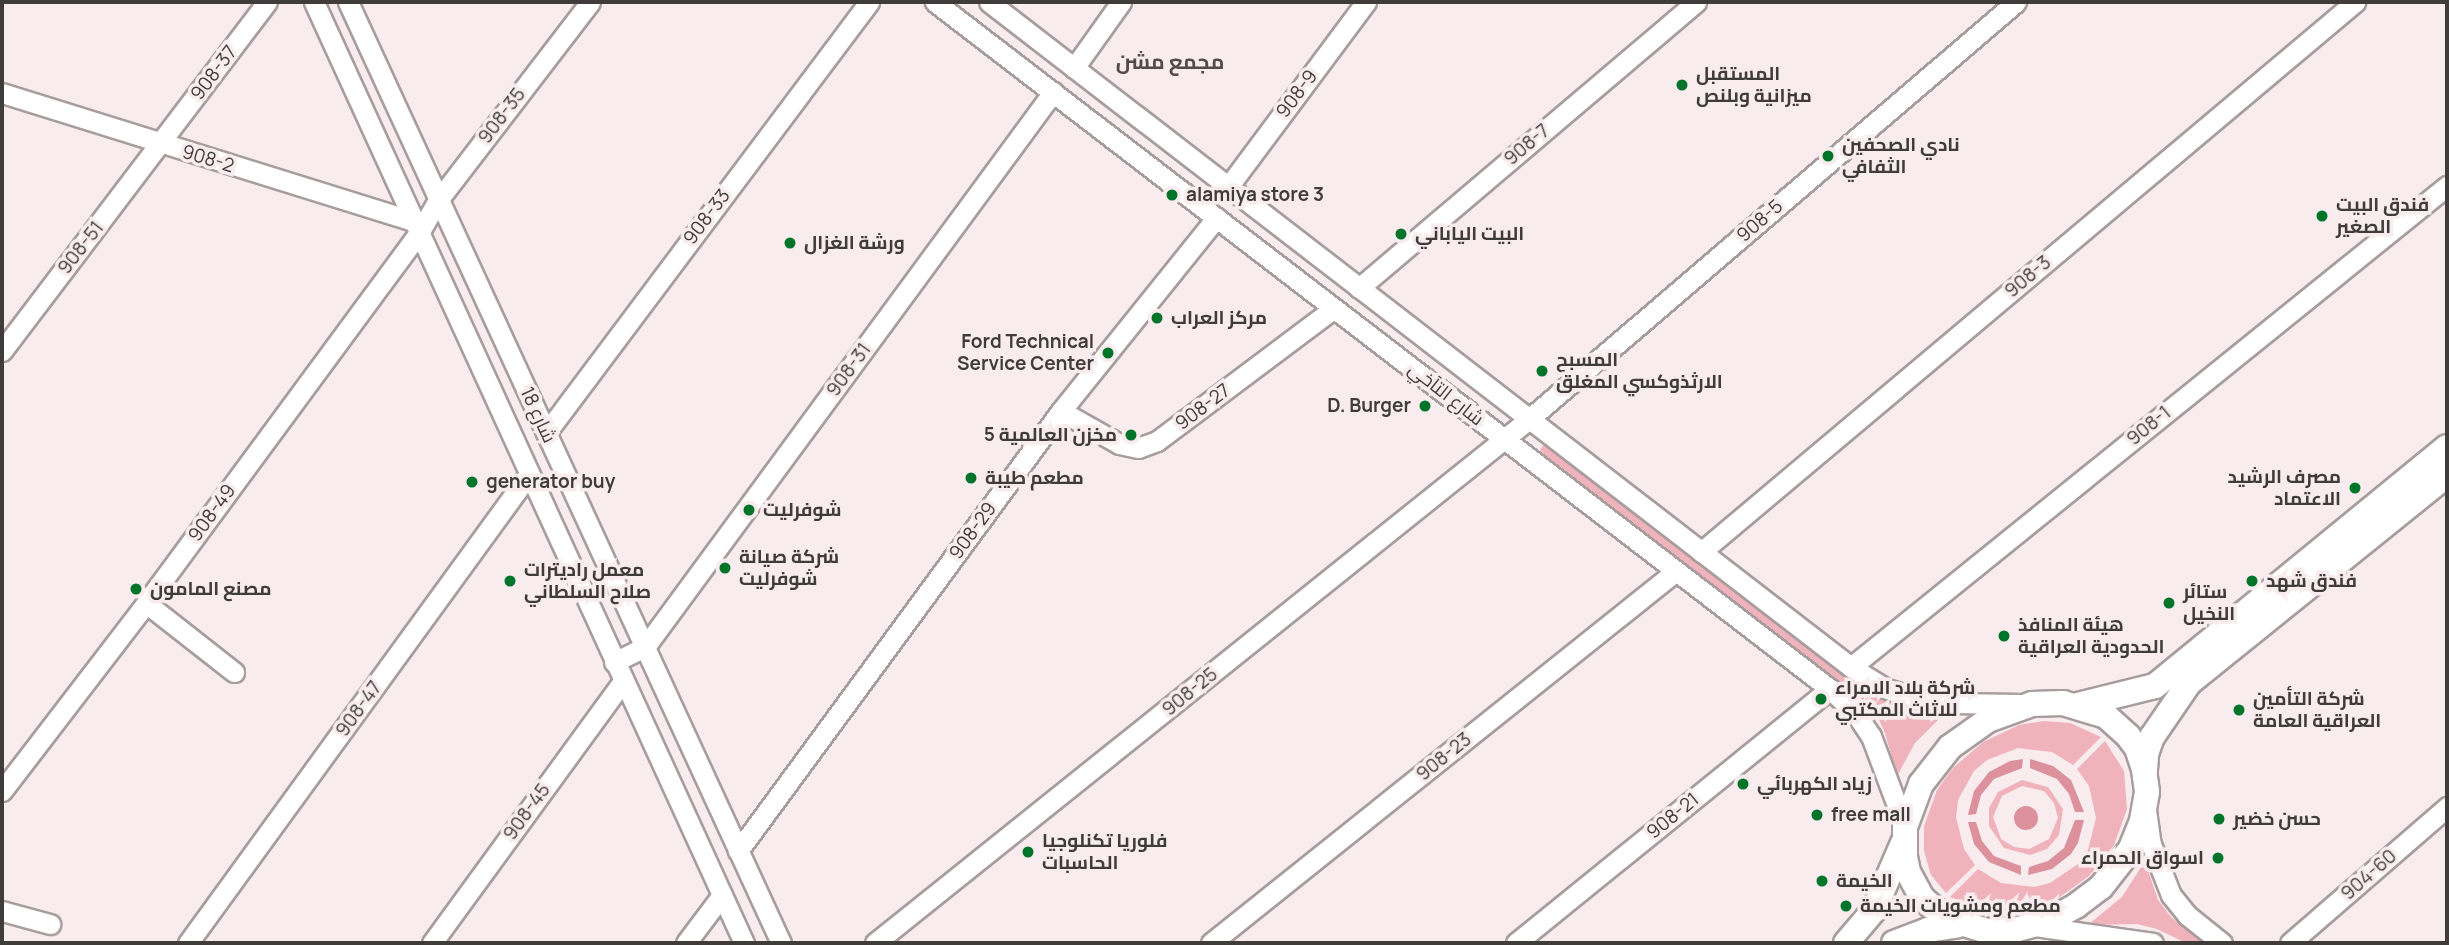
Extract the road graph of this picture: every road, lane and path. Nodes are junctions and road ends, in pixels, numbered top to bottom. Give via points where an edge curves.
1 (267, 2) edge
2 (314, 2) edge
3 (348, 2) edge
4 (590, 2) edge
5 (869, 2) edge
6 (935, 2) edge
7 (1121, 2) edge
8 (1366, 2) edge
9 (1696, 2) edge
10 (2016, 2) edge
11 (2355, 2) edge
12 (992, 4) edge
13 (976, 33) junction
14 (1074, 68) junction
15 (1053, 92) junction
16 (2, 93) edge
17 (161, 145) junction
18 (2447, 186) edge
19 (1228, 187) junction
20 (439, 199) junction
21 (1216, 218) junction
22 (417, 228) junction
23 (1359, 288) junction
24 (1334, 308) junction
25 (2, 351) edge
26 (1061, 411) junction
27 (1529, 419) junction
28 (546, 433) junction
29 (1504, 439) junction
30 (2447, 447) edge
31 (529, 474) junction
32 (2447, 475) edge
33 (1701, 552) junction
34 (1676, 571) junction
35 (146, 603) junction
36 (645, 647) junction
37 (614, 662) junction
38 (1851, 667) junction
39 (234, 672) dead end
40 (622, 682) junction
41 (1830, 689) junction
42 (2032, 704) junction
43 (2078, 705) junction
44 (2144, 771) junction
45 (2, 791) edge
46 (2145, 807) junction
47 (2447, 807) edge
48 (1904, 835) junction
49 (738, 851) junction
50 (722, 895) junction
51 (2, 911) edge
52 (50, 924) dead end
53 (1958, 925) junction
54 (2031, 932) edge
55 (188, 943) edge
56 (432, 943) edge
57 (686, 943) edge
58 (744, 943) edge
59 (781, 943) edge
60 (875, 943) edge
61 (1211, 943) edge
62 (1516, 943) edge
63 (1846, 943) edge
64 (1894, 943) edge
65 (2153, 943) edge
66 (2222, 943) edge
67 (2290, 943) edge

1 - 17 street, 908-37
2 - 22 street, شارع 18
3 - 20 street, شارع 18
4 - 20 street, 908-35
5 - 28 street, 908-33
6 - 13 street, شارع التآخي
7 - 14 street
8 - 19 street, 908-9
9 - 23 street, 908-7
10 - 27 street, 908-5
11 - 33 street, 908-3
12 - 13 street
12 - 14 street, شارع التآخي
13 - 15 street, شارع التآخي
14 - 19 street, شارع التآخي
15 - 21 street, شارع التآخي
15 - 36 street, 908-31
16 - 17 street, 908-2
17 - 22 street, 908-2
17 - 25 street, 908-51
18 - 38 street, 908-1
19 - 23 street, شارع التآخي
20 - 22 street, 908-35
20 - 28 street, شارع 18
21 - 24 street, شارع التآخي
21 - 26 street, 908-29
22 - 31 street, شارع 18
22 - 35 street, 908-49
23 - 27 street, شارع التآخي
24 - 26 street, 908-27 via 1157,441 1138,448 1119,444
24 - 29 street, شارع التآخي
26 - 49 street, 908-29
27 - 29 street, 908-5
27 - 33 street, شارع التآخي
28 - 36 street, شارع 18
29 - 34 street, شارع التآخي
29 - 60 street, 908-25
30 - 43 main road via 2155,686
31 - 37 street, شارع 18
31 - 55 street, 908-47
32 - 44 main road via 2189,683 2152,737
33 - 38 street, شارع التآخي
34 - 41 street, شارع التآخي
34 - 61 street, 908-23
35 - 39 street
35 - 45 street, 908-49
36 - 37 street
36 - 49 street, شارع 18
37 - 40 street, شارع 18
38 - 42 street, شارع التآخي via 1884,688 1914,697 1947,703
40 - 50 street, شارع 18
40 - 56 street, 908-45
41 - 48 street, شارع التآخي via 1871,736
41 - 62 street, 908-21
42 - 43 main road
42 - 48 main road via 1988,720 1950,747 1920,784
43 - 44 main road via 2118,725 2137,748
44 - 46 main road
46 - 54 main road via 2130,850 2106,881 2076,906
46 - 66 street via 2151,844 2171,895
47 - 67 street, 904-60
48 - 53 main road via 1908,872 1922,898
48 - 63 main road via 1874,910
49 - 59 street, شارع 18
50 - 57 street
50 - 58 street, شارع 18
51 - 52 street
53 - 54 main road
53 - 64 main road
54 - 65 street

